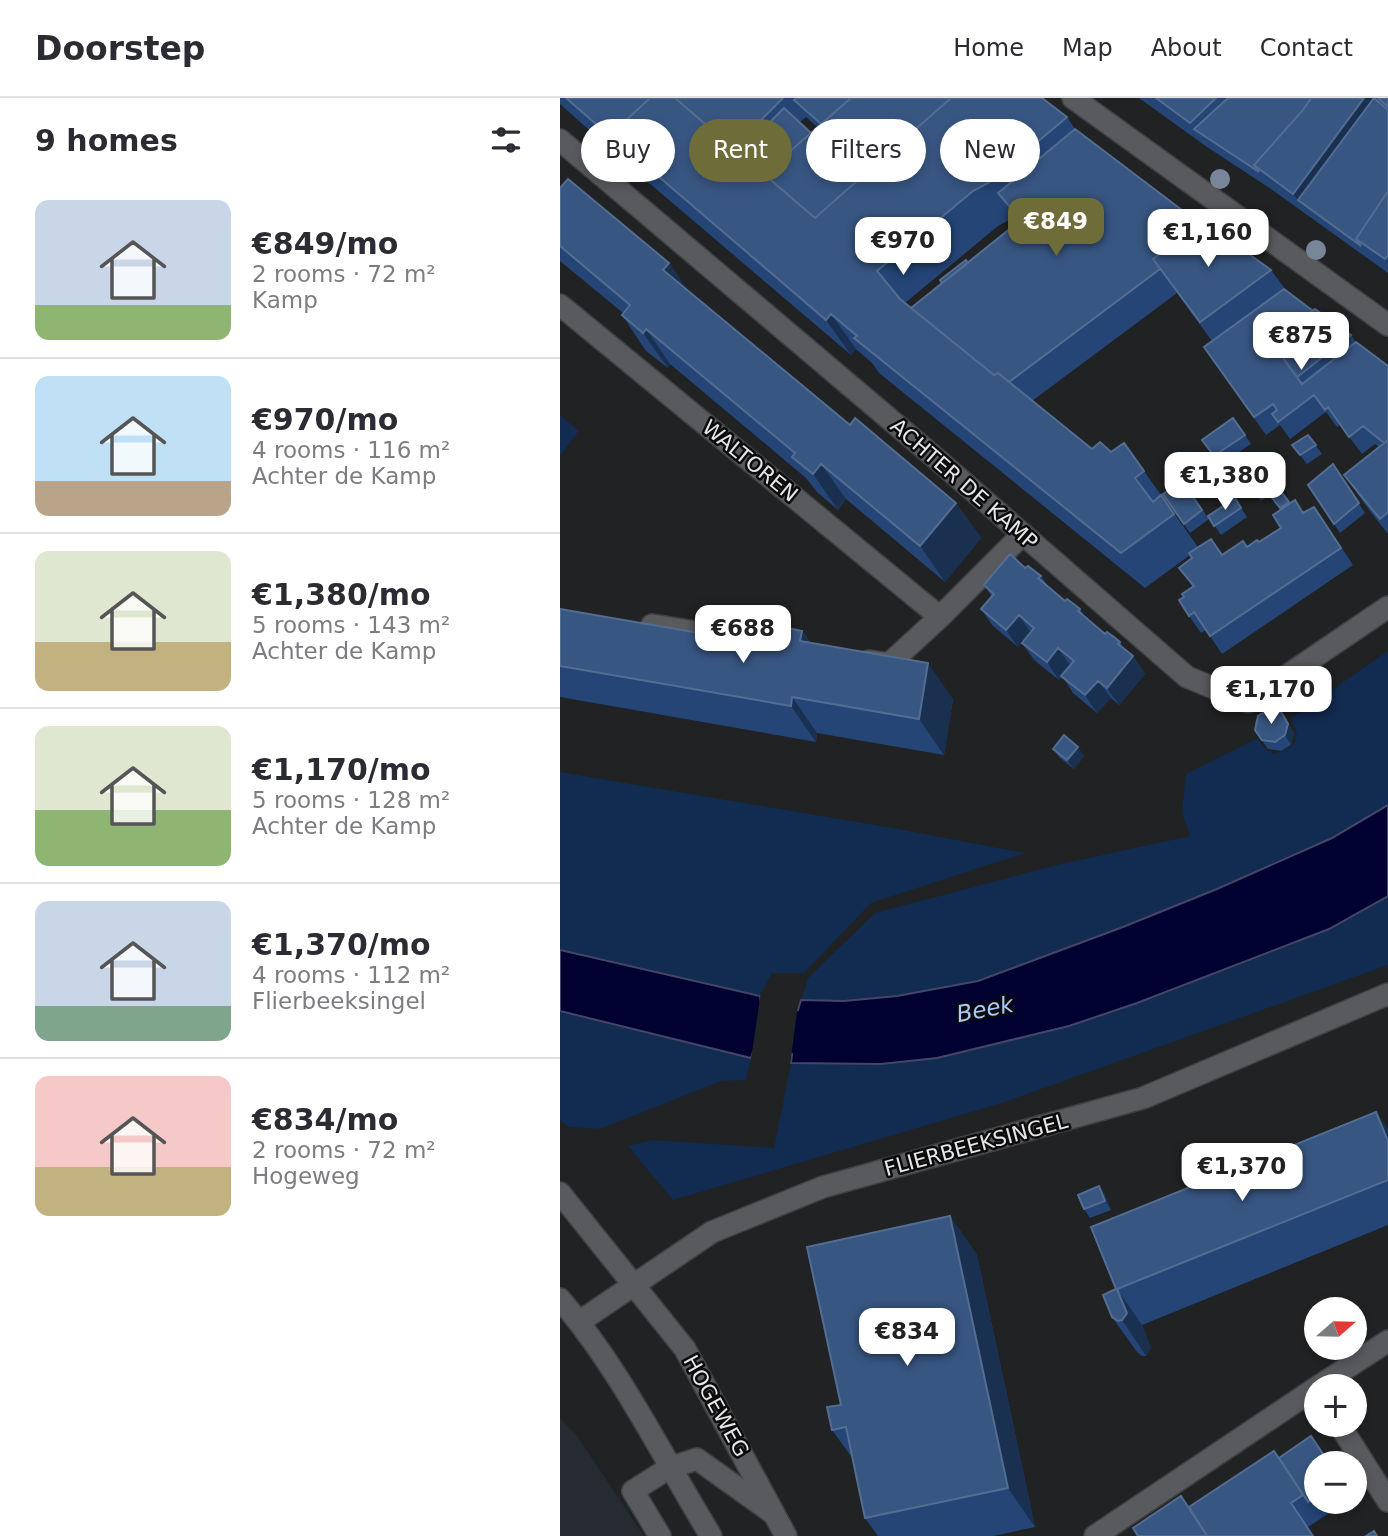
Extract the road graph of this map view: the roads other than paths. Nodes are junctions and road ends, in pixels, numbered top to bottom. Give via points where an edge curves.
1 (1073, 98) edge
2 (560, 140) edge
3 (560, 305) edge
4 (1388, 325) edge
5 (1023, 534) junction
6 (1388, 607) edge
7 (940, 617) junction
8 (629, 621) edge
9 (821, 653) edge
10 (848, 657) edge
11 (1388, 994) edge
12 (560, 1194) edge
13 (633, 1284) junction
14 (560, 1299) edge
15 (579, 1322) junction
16 (1388, 1341) edge
17 (1337, 1374) edge
18 (1304, 1396) edge
19 (1347, 1437) edge
20 (669, 1468) junction
21 (1388, 1501) edge
22 (775, 1514) junction
23 (660, 1536) edge
24 (710, 1536) edge
25 (786, 1536) edge
26 (1095, 1536) edge

1 - 4 street
2 - 5 street, ACHTER DE KAMP
3 - 7 street, WALTOREN
5 - 6 street, ACHTER DE KAMP via 1187,677 1248,702
5 - 7 street
7 - 10 street via 889,664
8 - 9 street
11 - 13 street, FLIERBEEKSINGEL via 1143,1098 823,1187 712,1232
12 - 13 street, HOGEWEG
13 - 15 street, FLIERBEEKSINGEL
13 - 22 street, HOGEWEG via 685,1349
14 - 15 street
15 - 20 street via 624,1387
16 - 17 street
18 - 26 street
19 - 21 street
20 - 22 street via 697,1459
20 - 23 street via 633,1491
20 - 24 street
22 - 25 street, HOGEWEG

